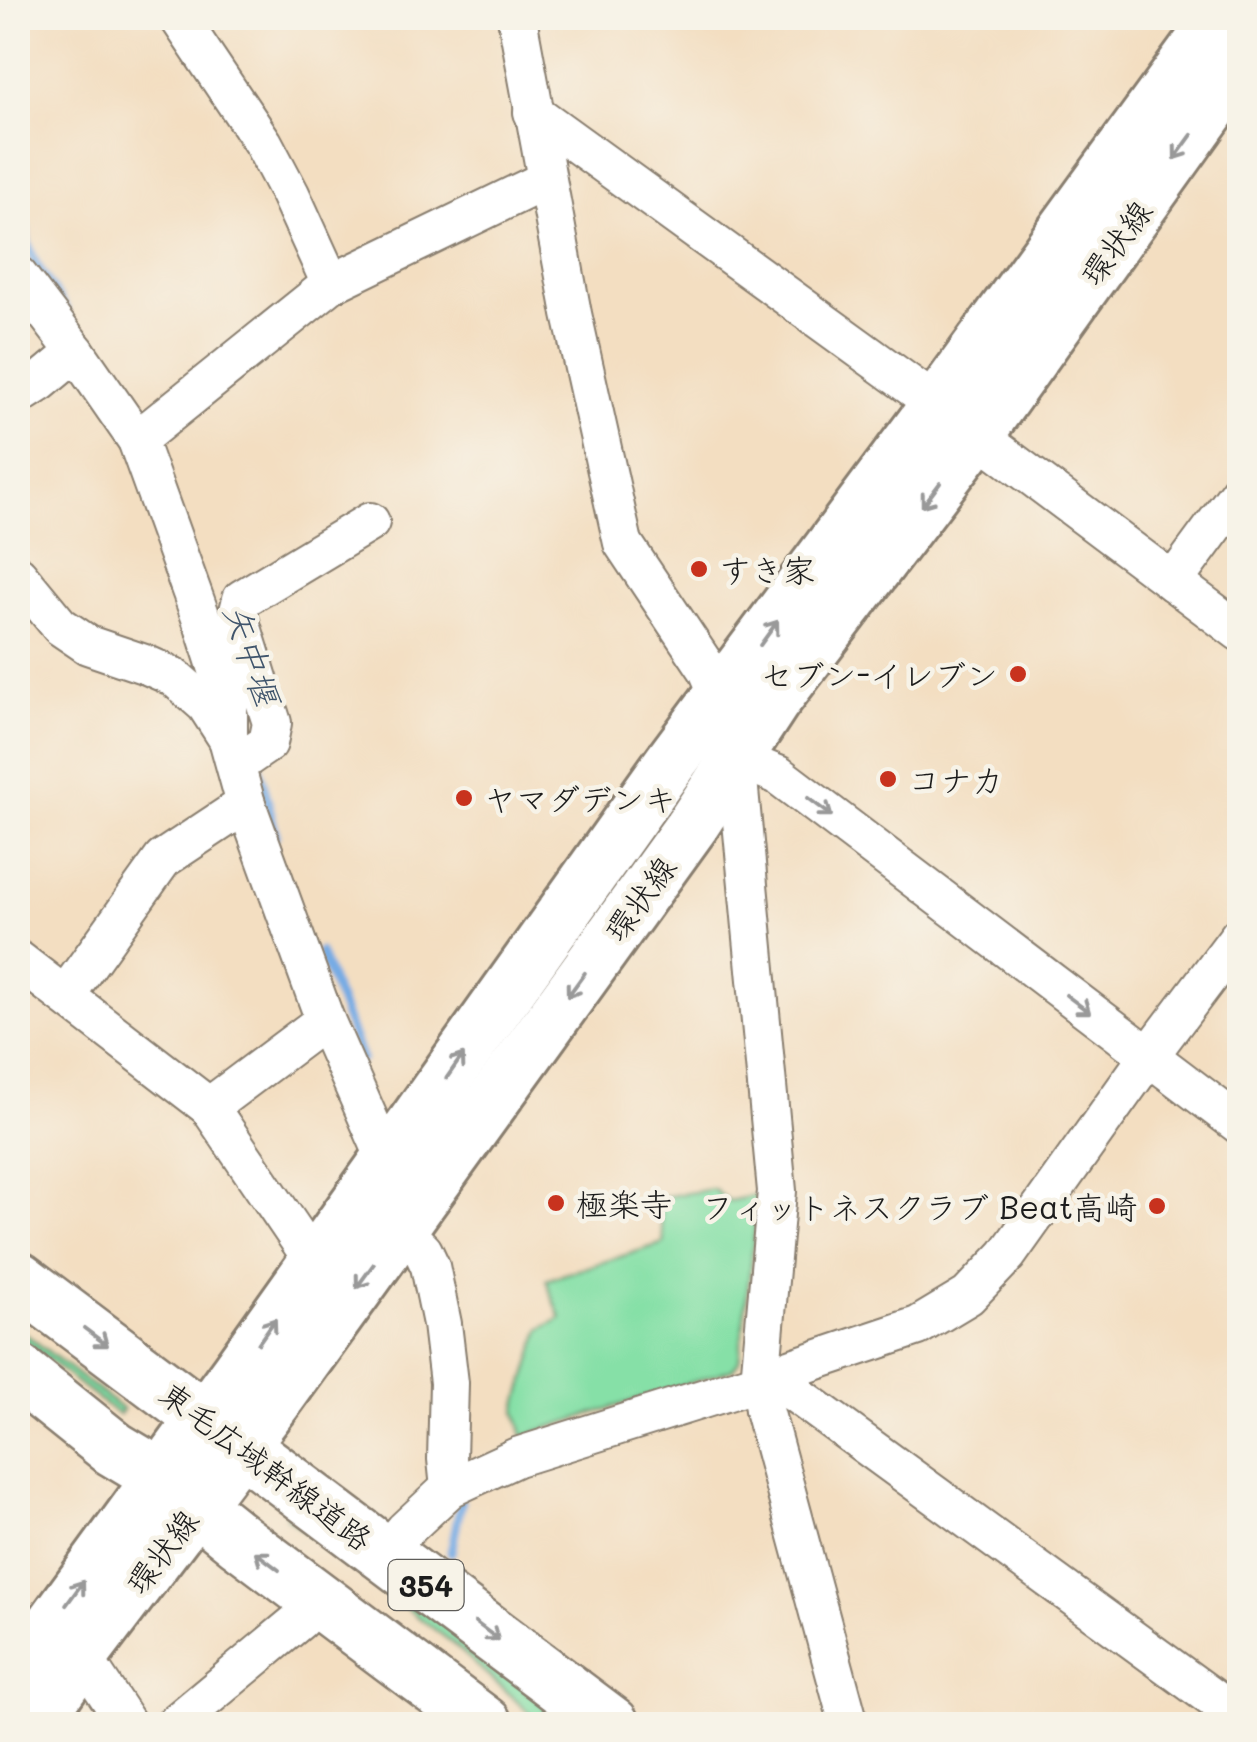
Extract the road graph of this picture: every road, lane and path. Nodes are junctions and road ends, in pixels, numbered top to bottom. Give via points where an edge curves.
1 (178, 18) edge
2 (1223, 18) edge
3 (527, 26) edge
4 (1240, 26) edge
5 (1240, 67) edge
6 (533, 112) junction
7 (546, 180) junction
8 (18, 276) edge
9 (331, 284) junction
10 (76, 352) junction
11 (18, 396) edge
12 (956, 421) junction
13 (145, 434) junction
14 (1240, 490) edge
15 (370, 522) dead end
16 (18, 576) edge
17 (1173, 582) junction
18 (1240, 632) edge
19 (720, 697) junction
20 (244, 752) junction
21 (736, 758) junction
22 (246, 804) junction
23 (1240, 934) edge
24 (18, 960) edge
25 (65, 996) junction
26 (325, 1020) junction
27 (1148, 1057) junction
28 (209, 1107) junction
29 (1240, 1125) edge
30 (387, 1161) junction
31 (400, 1228) junction
32 (315, 1263) junction
33 (18, 1279) edge
34 (18, 1372) edge
35 (760, 1381) junction
36 (223, 1432) junction
37 (450, 1488) junction
38 (177, 1491) junction
39 (385, 1554) junction
40 (316, 1598) junction
41 (82, 1656) junction
42 (18, 1672) edge
43 (1233, 1714) edge
44 (34, 1724) edge
45 (126, 1724) edge
46 (175, 1724) edge
47 (484, 1724) edge
48 (611, 1724) edge
49 (850, 1724) edge

1 - 9 street via 263,142
2 - 4 street
2 - 12 street, 環状線
3 - 6 street
5 -> 12 street, 環状線
6 - 7 street
6 - 12 street
7 - 9 street
7 - 19 street via 623,542
8 - 10 street
9 - 13 street
10 - 11 street
10 - 13 street
12 - 17 street
19 -> 12 street, 環状線
12 -> 21 street, 環状線
13 - 20 street
14 - 17 street
15 - 20 street via 242,599 238,615 272,723
16 - 20 street via 60,626 88,646 174,678
17 - 18 street
19 - 21 street
30 -> 19 street, 環状線
20 - 22 street
21 -> 27 street via 778,776
21 -> 31 street, 環状線
21 - 35 street via 777,1190
22 - 25 street via 162,860
22 - 26 street
23 - 27 street
24 - 25 street
25 - 28 street
26 - 28 street
26 - 30 street
27 - 29 street
27 - 35 street via 1006,1255 968,1296 918,1326
28 - 32 street
30 - 32 street, 環状線
31 -> 36 street, 環状線
31 - 37 street via 424,1251 442,1324
36 -> 32 street, 環状線
33 -> 36 highway, 東毛広域幹線道路 / 354
34 - 38 highway, 354
35 - 37 street via 518,1457
35 - 43 street via 792,1391
35 - 49 street
36 - 38 street, 環状線
36 - 39 highway, 東毛広域幹線道路 / 354
37 - 39 street
40 -> 38 highway, 354
38 - 41 street, 環状線
42 -> 38 street, 環状線
39 -> 48 highway, 東毛広域幹線道路 / 354
40 - 46 street via 300,1620
40 - 47 highway, 354
41 - 44 street, 環状線
41 - 45 street

